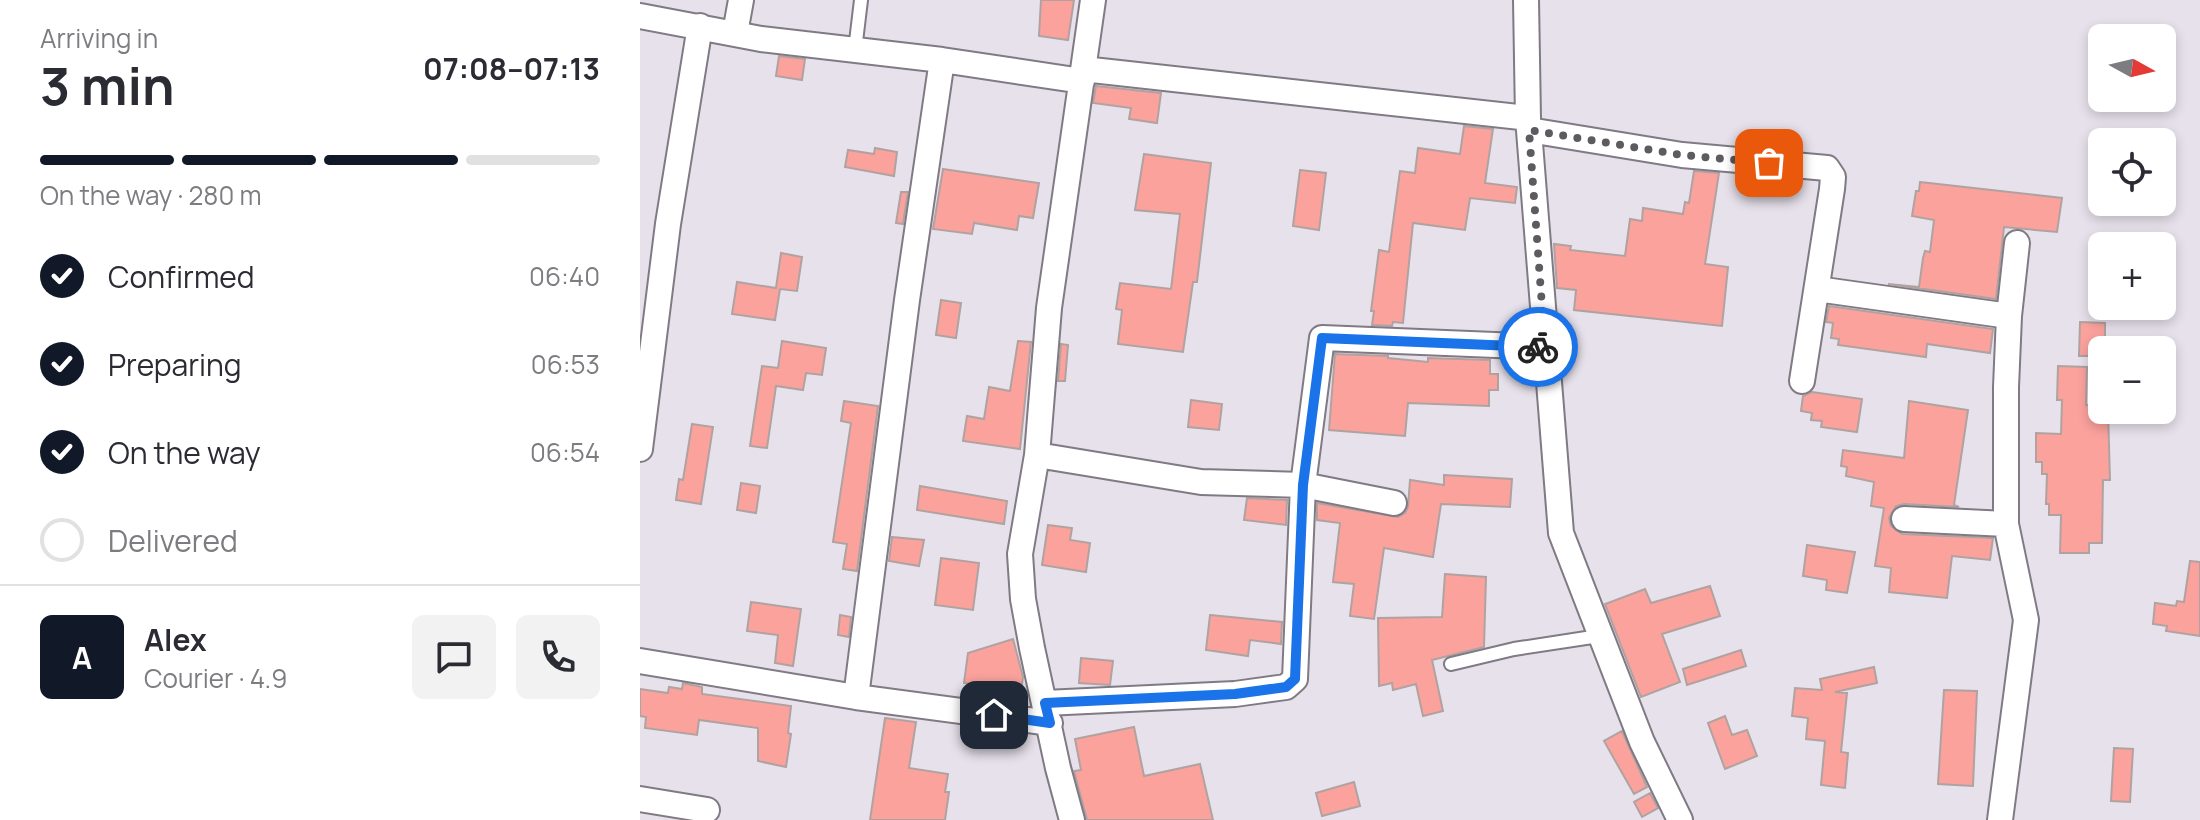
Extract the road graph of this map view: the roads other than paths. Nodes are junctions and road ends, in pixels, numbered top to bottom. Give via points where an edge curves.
1 (741, 0) edge
2 (861, 0) edge
3 (1093, 0) edge
4 (1526, 0) edge
5 (640, 16) edge
6 (700, 26) junction
7 (735, 33) junction
8 (855, 50) junction
9 (942, 60) junction
10 (1082, 75) junction
11 (1528, 124) junction
12 (2017, 243) dead end
13 (1817, 289) junction
14 (2009, 316) junction
15 (1545, 347) junction
16 (1802, 381) dead end
17 (640, 449) edge
18 (1037, 455) junction
19 (1303, 485) junction
20 (1394, 503) dead end
21 (1904, 519) dead end
22 (2006, 524) junction
23 (1599, 636) junction
24 (640, 661) edge
25 (1451, 664) dead end
26 (856, 697) junction
27 (1047, 713) junction
28 (640, 799) edge
29 (707, 810) dead end
30 (1072, 820) edge
31 (1680, 820) edge
32 (2000, 820) edge

1 - 7 street
2 - 8 lane
3 - 10 street
4 - 11 street
5 - 6 street
6 - 7 street
6 - 17 street
7 - 8 street
8 - 9 street
9 - 10 street
9 - 26 street
10 - 11 street
10 - 18 street via 1049,308
11 - 13 street via 1682,155 1827,168 1833,177
11 - 15 street
12 - 14 street
13 - 14 street
13 - 16 street
14 - 22 street
15 - 19 street via 1322,338
15 - 23 street via 1561,533
18 - 19 street via 1201,482
18 - 27 street via 1020,554 1023,599
19 - 20 street
19 - 27 street via 1295,679 1286,687 1235,694
21 - 22 street
22 - 32 street via 2026,620
23 - 25 lane
23 - 31 street
24 - 26 street
26 - 27 street
27 - 30 street
28 - 29 street

